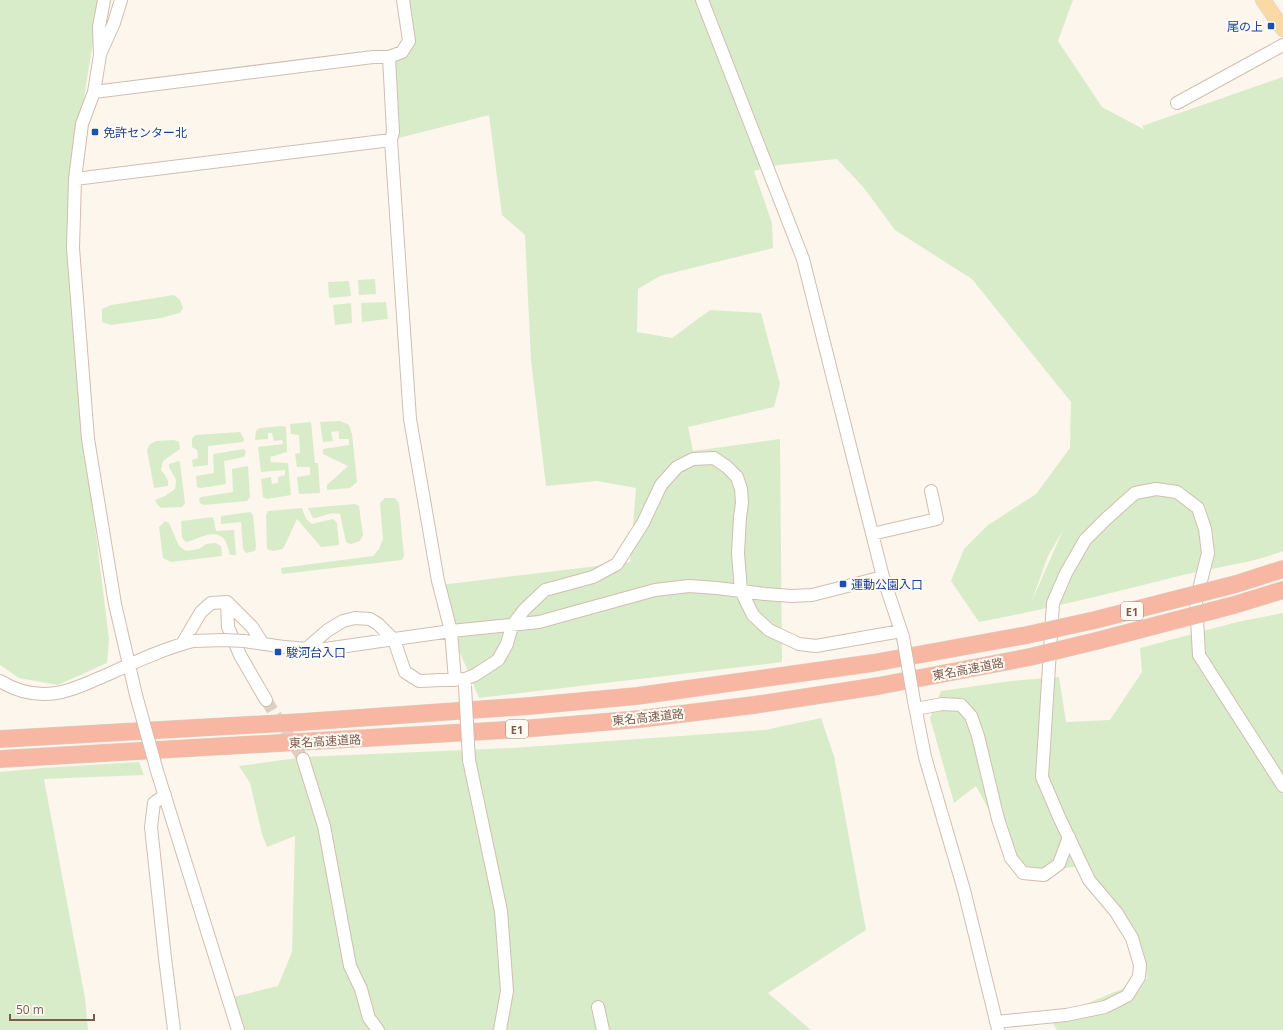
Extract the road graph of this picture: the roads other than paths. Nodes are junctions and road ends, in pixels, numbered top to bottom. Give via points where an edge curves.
1 (104, 0) edge
2 (121, 0) edge
3 (403, 0) edge
4 (702, 0) edge
5 (1262, 0) edge
6 (1283, 29) edge
7 (1283, 45) edge
8 (100, 55) junction
9 (389, 57) junction
10 (94, 92) junction
11 (1177, 103) dead end
12 (391, 140) junction
13 (75, 179) junction
14 (931, 491) dead end
15 (872, 534) junction
16 (1278, 570) edge
17 (883, 577) junction
18 (1283, 590) edge
19 (741, 591) junction
20 (227, 602) junction
21 (512, 626) junction
22 (451, 632) junction
23 (902, 634) junction
24 (394, 640) junction
25 (187, 643) junction
26 (263, 644) junction
27 (306, 649) junction
28 (129, 665) junction
29 (0, 681) edge
30 (462, 682) junction
31 (266, 700) tunnel mouth
32 (915, 705) junction
33 (0, 739) edge
34 (0, 759) edge
35 (303, 759) tunnel mouth
36 (1283, 786) edge
37 (164, 795) junction
38 (1069, 837) junction
39 (598, 1007) dead end
40 (997, 1026) edge
41 (174, 1030) edge
42 (238, 1030) edge
43 (378, 1030) edge
44 (500, 1030) edge
45 (603, 1030) edge

1 - 8 street via 99,27
2 - 8 street via 114,24
3 - 9 street via 409,41 402,52
4 - 15 street via 803,259
5 - 6 main road
7 - 11 street
8 - 10 street
9 - 10 street
9 - 12 street via 393,132
10 - 13 street via 82,124
12 - 13 street
12 - 22 street via 410,419 438,582
13 - 28 street via 73,248 88,439 115,604
14 - 15 street via 937,519
15 - 17 street
16 - 33 highway, 東名高速道路 / E1, bridge via 1236,584 1027,635 873,663 637,696 310,722
17 - 19 street via 812,595 792,596
17 - 23 street
18 - 34 highway, 東名高速道路 / E1, bridge via 1030,657 878,686 754,705 640,719 498,730
19 - 21 street via 689,586 655,590 538,622
19 - 21 street via 738,553 742,503 737,477 714,458 693,459 676,467 662,485 643,523 617,564 593,577 545,590
19 - 23 street via 753,615 769,630 799,644 816,646
20 - 25 street via 210,603 201,612
20 - 26 street via 252,627
20 - 31 street via 228,627 240,655
21 - 22 street
21 - 30 street via 507,644 498,660
22 - 24 street
22 - 30 street
23 - 32 street, bridge
24 - 27 street
24 - 27 street via 370,619 355,618 343,621 328,630
24 - 30 street via 404,672 419,681
25 - 26 street, bridge via 218,640
25 - 28 street
26 - 27 street
28 - 29 street via 71,690 55,694 23,691
28 - 37 street, bridge
30 - 44 street, bridge via 469,760 501,911 507,991
32 - 38 street via 961,705 971,716 998,819 1011,858 1023,873 1044,875 1059,864
32 - 40 street via 925,757 964,890
35 - 43 street via 324,826 350,966 361,989 369,1018
36 - 38 street via 1199,655 1196,601 1208,554 1205,529 1198,508 1177,492 1156,489 1135,493 1085,540 1066,573 1053,604 1042,777
37 - 41 street via 154,803 151,827
37 - 42 street
38 - 40 street via 1088,880 1116,912 1132,938 1140,965 1139,977 1127,996 1105,1007
39 - 45 street

